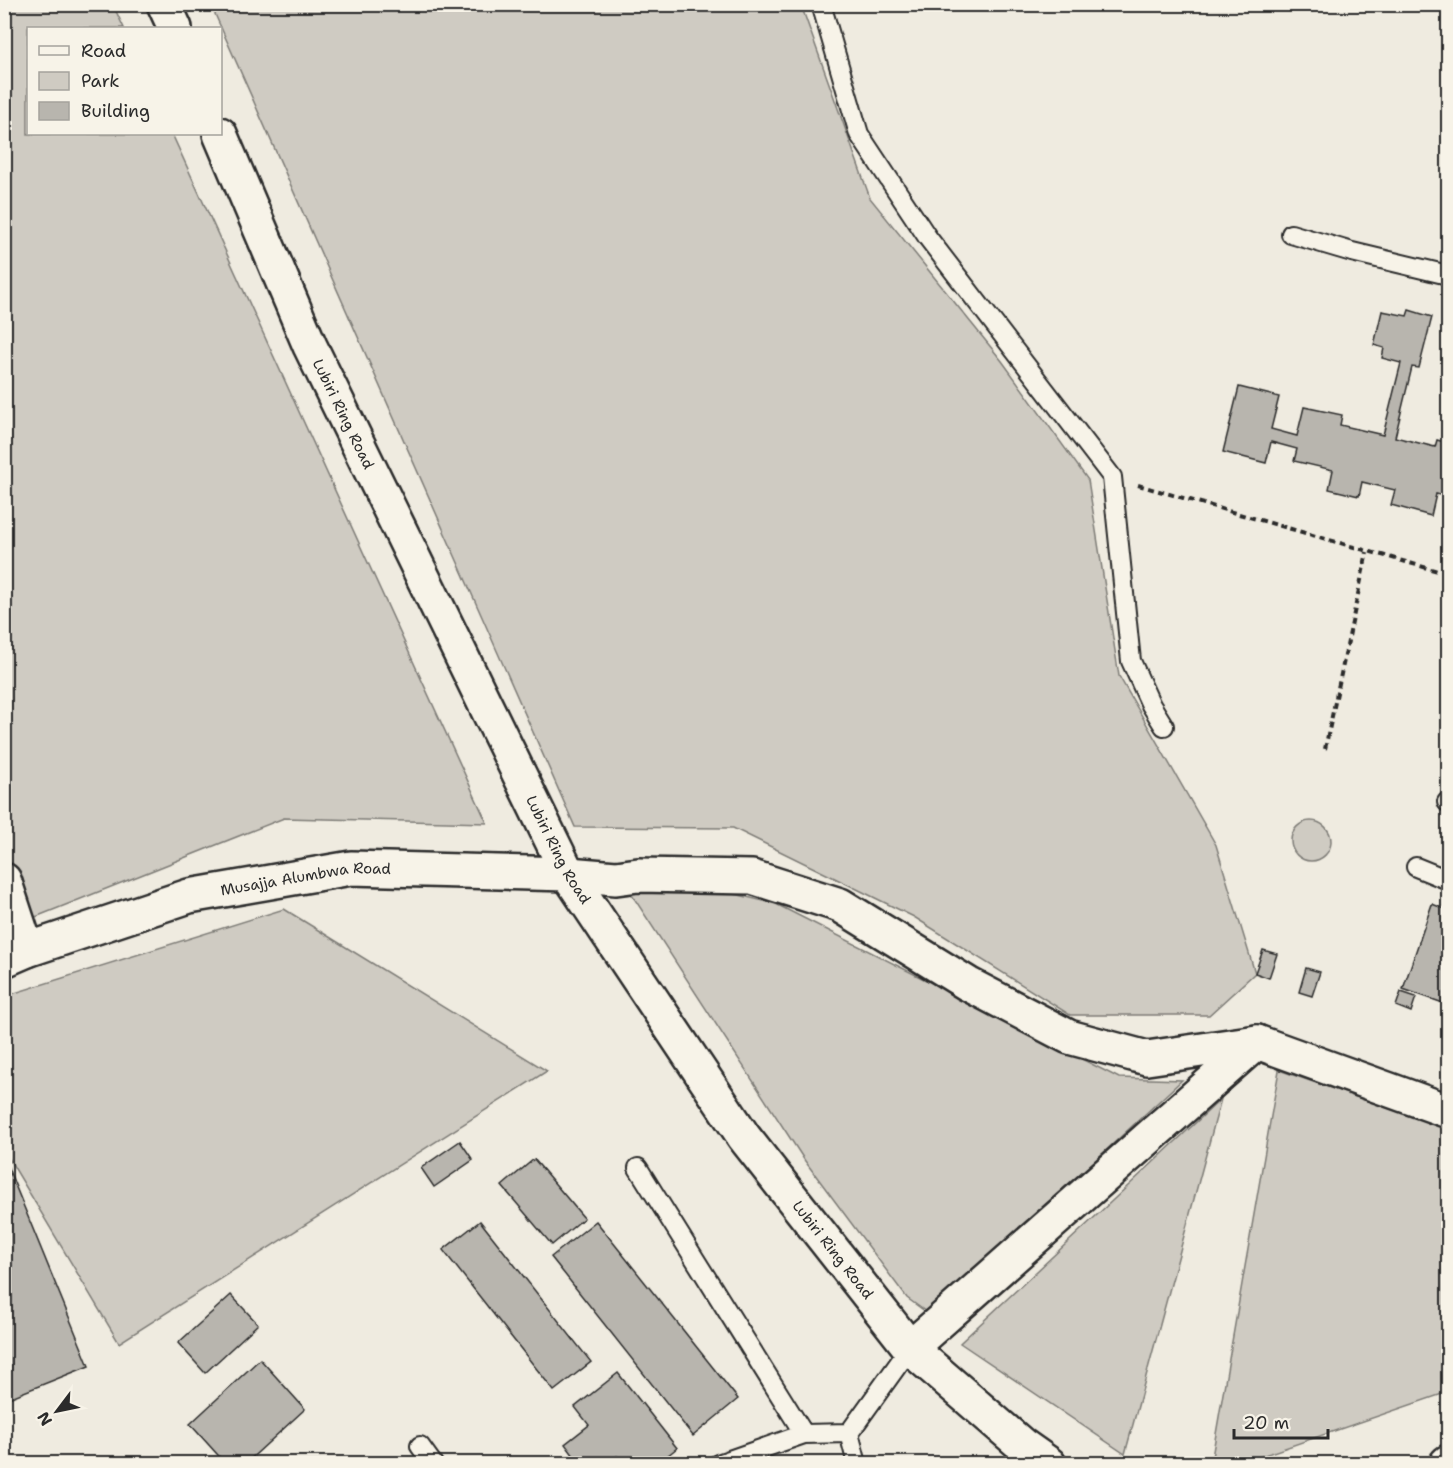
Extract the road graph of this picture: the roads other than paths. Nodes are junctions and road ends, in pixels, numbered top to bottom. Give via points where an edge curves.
1 (164, 4) edge
2 (821, 4) edge
3 (175, 27) edge
4 (220, 135) edge
5 (1291, 234) dead end
6 (1449, 275) edge
7 (1164, 726) dead end
8 (1416, 867) dead end
9 (568, 874) junction
10 (4, 880) edge
11 (1449, 880) edge
12 (16, 955) edge
13 (1257, 1042) junction
14 (1449, 1111) edge
15 (638, 1168) dead end
16 (910, 1348) junction
17 (849, 1433) junction
18 (804, 1434) junction
19 (420, 1446) dead end
20 (433, 1464) edge
21 (718, 1464) edge
22 (857, 1464) edge
23 (1049, 1464) edge

1 - 3 street
2 - 7 lane via 858,134 928,238 1112,477 1131,661
4 - 9 street, Lubiri Ring Road via 310,346
5 - 6 lane
8 - 11 lane
9 - 12 street, Musajja Alumbwa Road via 351,868 189,896
9 - 13 street, Musajja Alumbwa Road via 616,878 752,877 840,905 968,984 1069,1037 1147,1058
9 - 16 street, Lubiri Ring Road via 744,1137
10 - 12 street
13 - 14 street
13 - 16 street
15 - 18 lane
16 - 17 lane
16 - 23 street, Lubiri Ring Road
17 - 18 lane
17 - 22 lane
18 - 21 lane
19 - 20 lane

